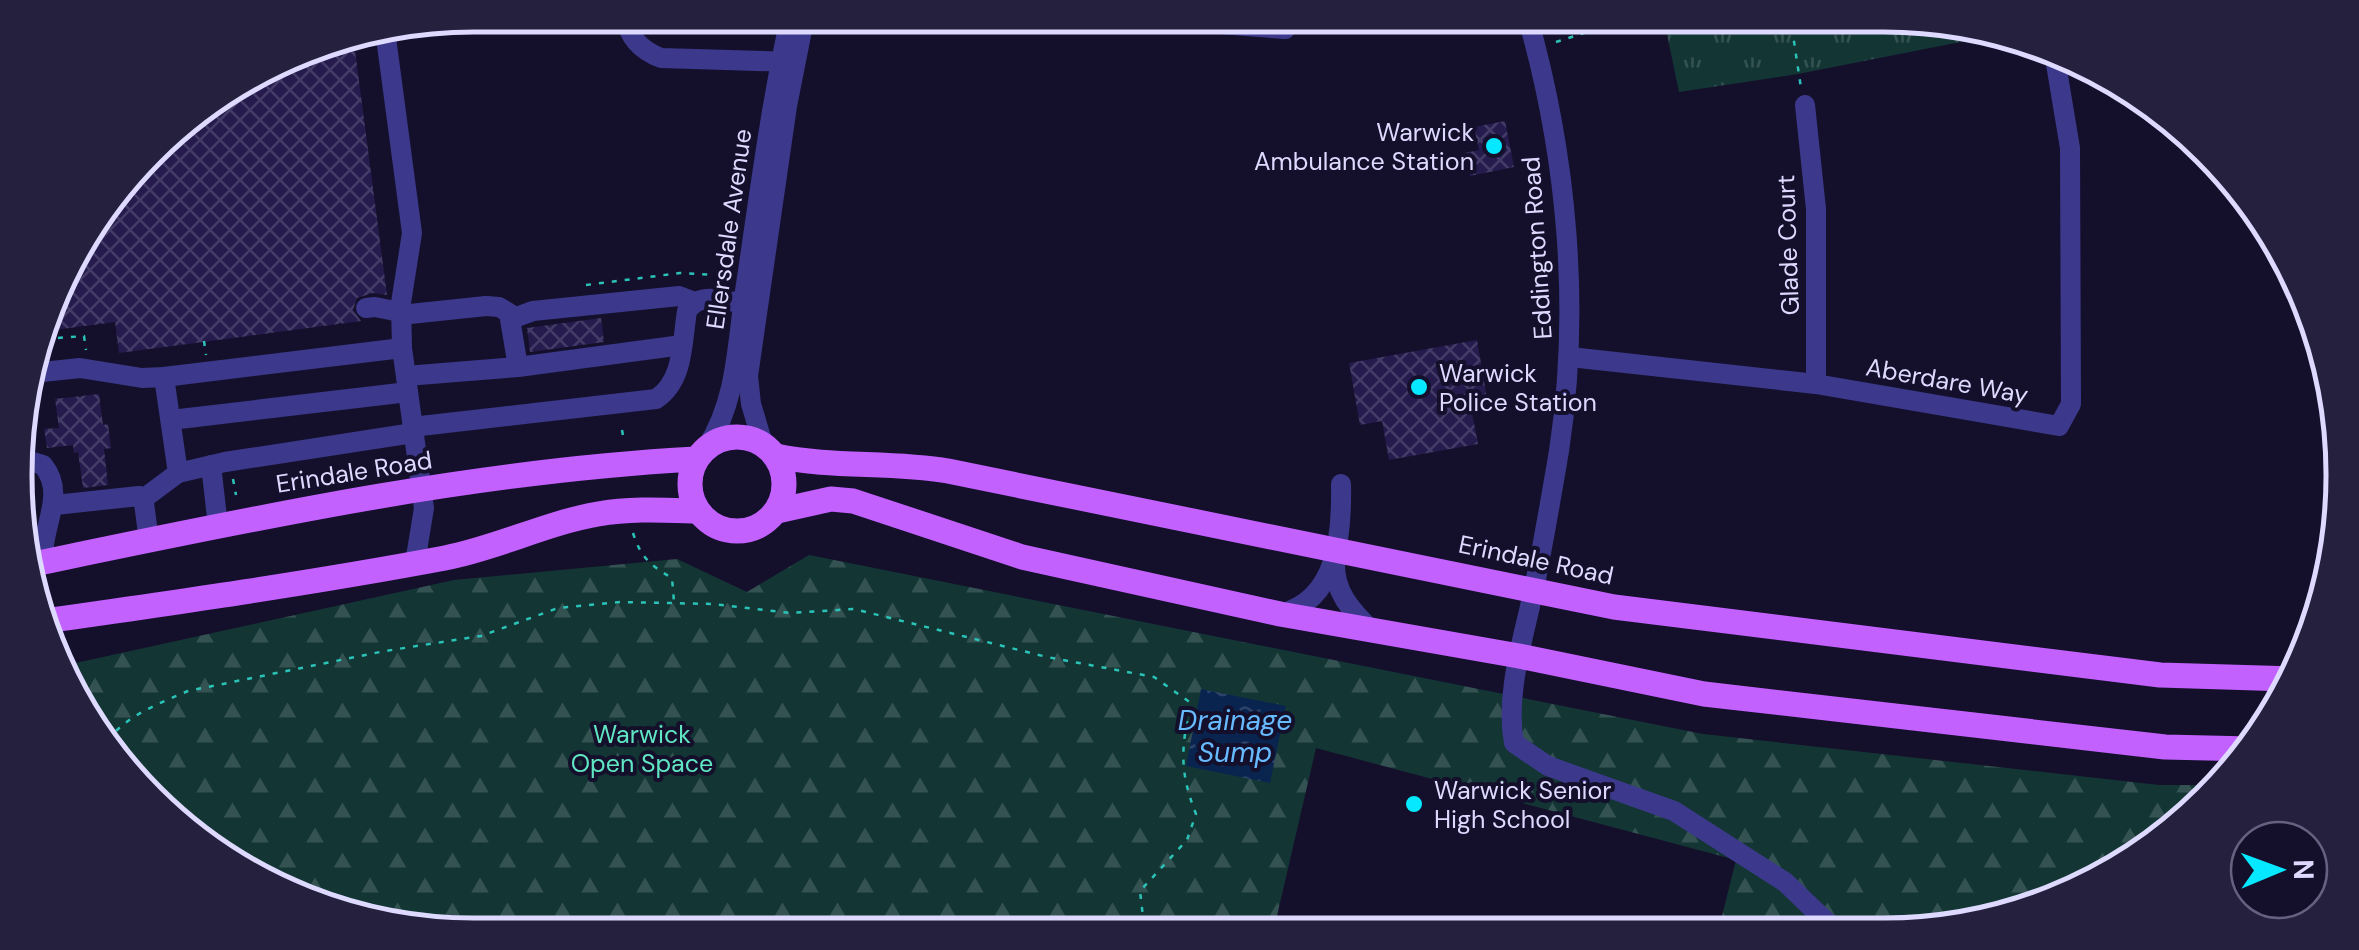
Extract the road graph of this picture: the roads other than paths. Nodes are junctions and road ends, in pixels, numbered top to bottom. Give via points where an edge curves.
1 (631, 32) edge
2 (790, 32) edge
3 (798, 32) edge
4 (1532, 32) edge
5 (387, 42) edge
6 (787, 62) junction
7 (2057, 68) edge
8 (1805, 105) road end
9 (694, 302) junction
10 (743, 304) junction
11 (366, 308) dead end
12 (511, 319) junction
13 (682, 345) junction
14 (402, 348) junction
15 (1570, 357) junction
16 (518, 367) junction
17 (45, 372) edge
18 (164, 377) junction
19 (407, 384) junction
20 (1816, 384) junction
21 (171, 420) junction
22 (413, 430) junction
23 (769, 450) junction
24 (702, 453) junction
25 (33, 460) edge
26 (211, 465) junction
27 (178, 473) junction
28 (1341, 484) dead end
29 (422, 491) junction
30 (142, 499) junction
31 (55, 505) junction
32 (698, 511) junction
33 (777, 511) junction
34 (218, 526) junction
35 (148, 540) junction
36 (39, 550) edge
37 (1336, 550) junction
38 (41, 562) edge
39 (414, 563) junction
40 (1534, 590) junction
41 (150, 606) junction
42 (1280, 614) junction
43 (57, 620) edge
44 (1371, 630) junction
45 (62, 632) edge
46 (1519, 656) junction
47 (2277, 679) edge
48 (2231, 749) edge
49 (1822, 918) edge

1 - 6 street via 661,58
2 - 6 street, Ellersdale Avenue
3 - 6 street, Ellersdale Avenue
4 - 15 street, Eddington Road via 1559,168 1571,286
5 - 14 street via 412,232
6 - 10 street, Ellersdale Avenue
6 - 23 street, Ellersdale Avenue via 748,376
7 - 20 street, Aberdare Way via 2070,148 2070,404 2058,426
8 - 20 street, Glade Court via 1816,209
9 - 10 street
9 - 12 street via 679,296
9 - 13 street
10 - 24 street, Ellersdale Avenue via 728,406
11 - 12 street, bridge via 410,314 486,306 506,310
12 - 16 street
13 - 16 street
13 - 22 street via 673,384 647,402
14 - 18 street
14 - 19 street
15 - 20 street, Aberdare Way
15 - 40 street, Eddington Road
16 - 19 street
17 - 18 street via 80,368
18 - 21 street
19 - 21 street
19 - 22 street
21 - 27 street
22 - 26 street
22 - 29 street
23 - 24 main road, Erindale Road via 735,436
23 - 33 main road via 785,483
23 - 37 main road, Erindale Road via 798,460 914,465
24 - 29 main road, Erindale Road
24 - 32 main road via 690,476
25 - 31 street via 48,470
26 - 27 street
26 - 34 street
27 - 30 street
28 - 37 street
29 - 34 main road, Erindale Road
29 - 39 street
30 - 31 street
30 - 35 street
31 - 36 street
32 - 33 main road via 737,532 752,530
32 - 39 main road via 597,514
33 - 42 main road via 853,501 1022,558
34 - 35 main road, Erindale Road
35 - 38 main road, Erindale Road
37 - 40 main road, Erindale Road
37 - 42 street via 1315,597
37 - 44 street via 1335,581
39 - 41 main road
40 - 46 street, Eddington Road
40 - 47 main road, Erindale Road via 1614,607 2160,675
41 - 43 main road
41 - 45 main road via 104,626
42 - 44 main road
44 - 46 main road
46 - 48 main road via 1704,694 2165,747
46 - 49 street, Eddington Road via 1514,743 1548,766 1674,811 1784,882

